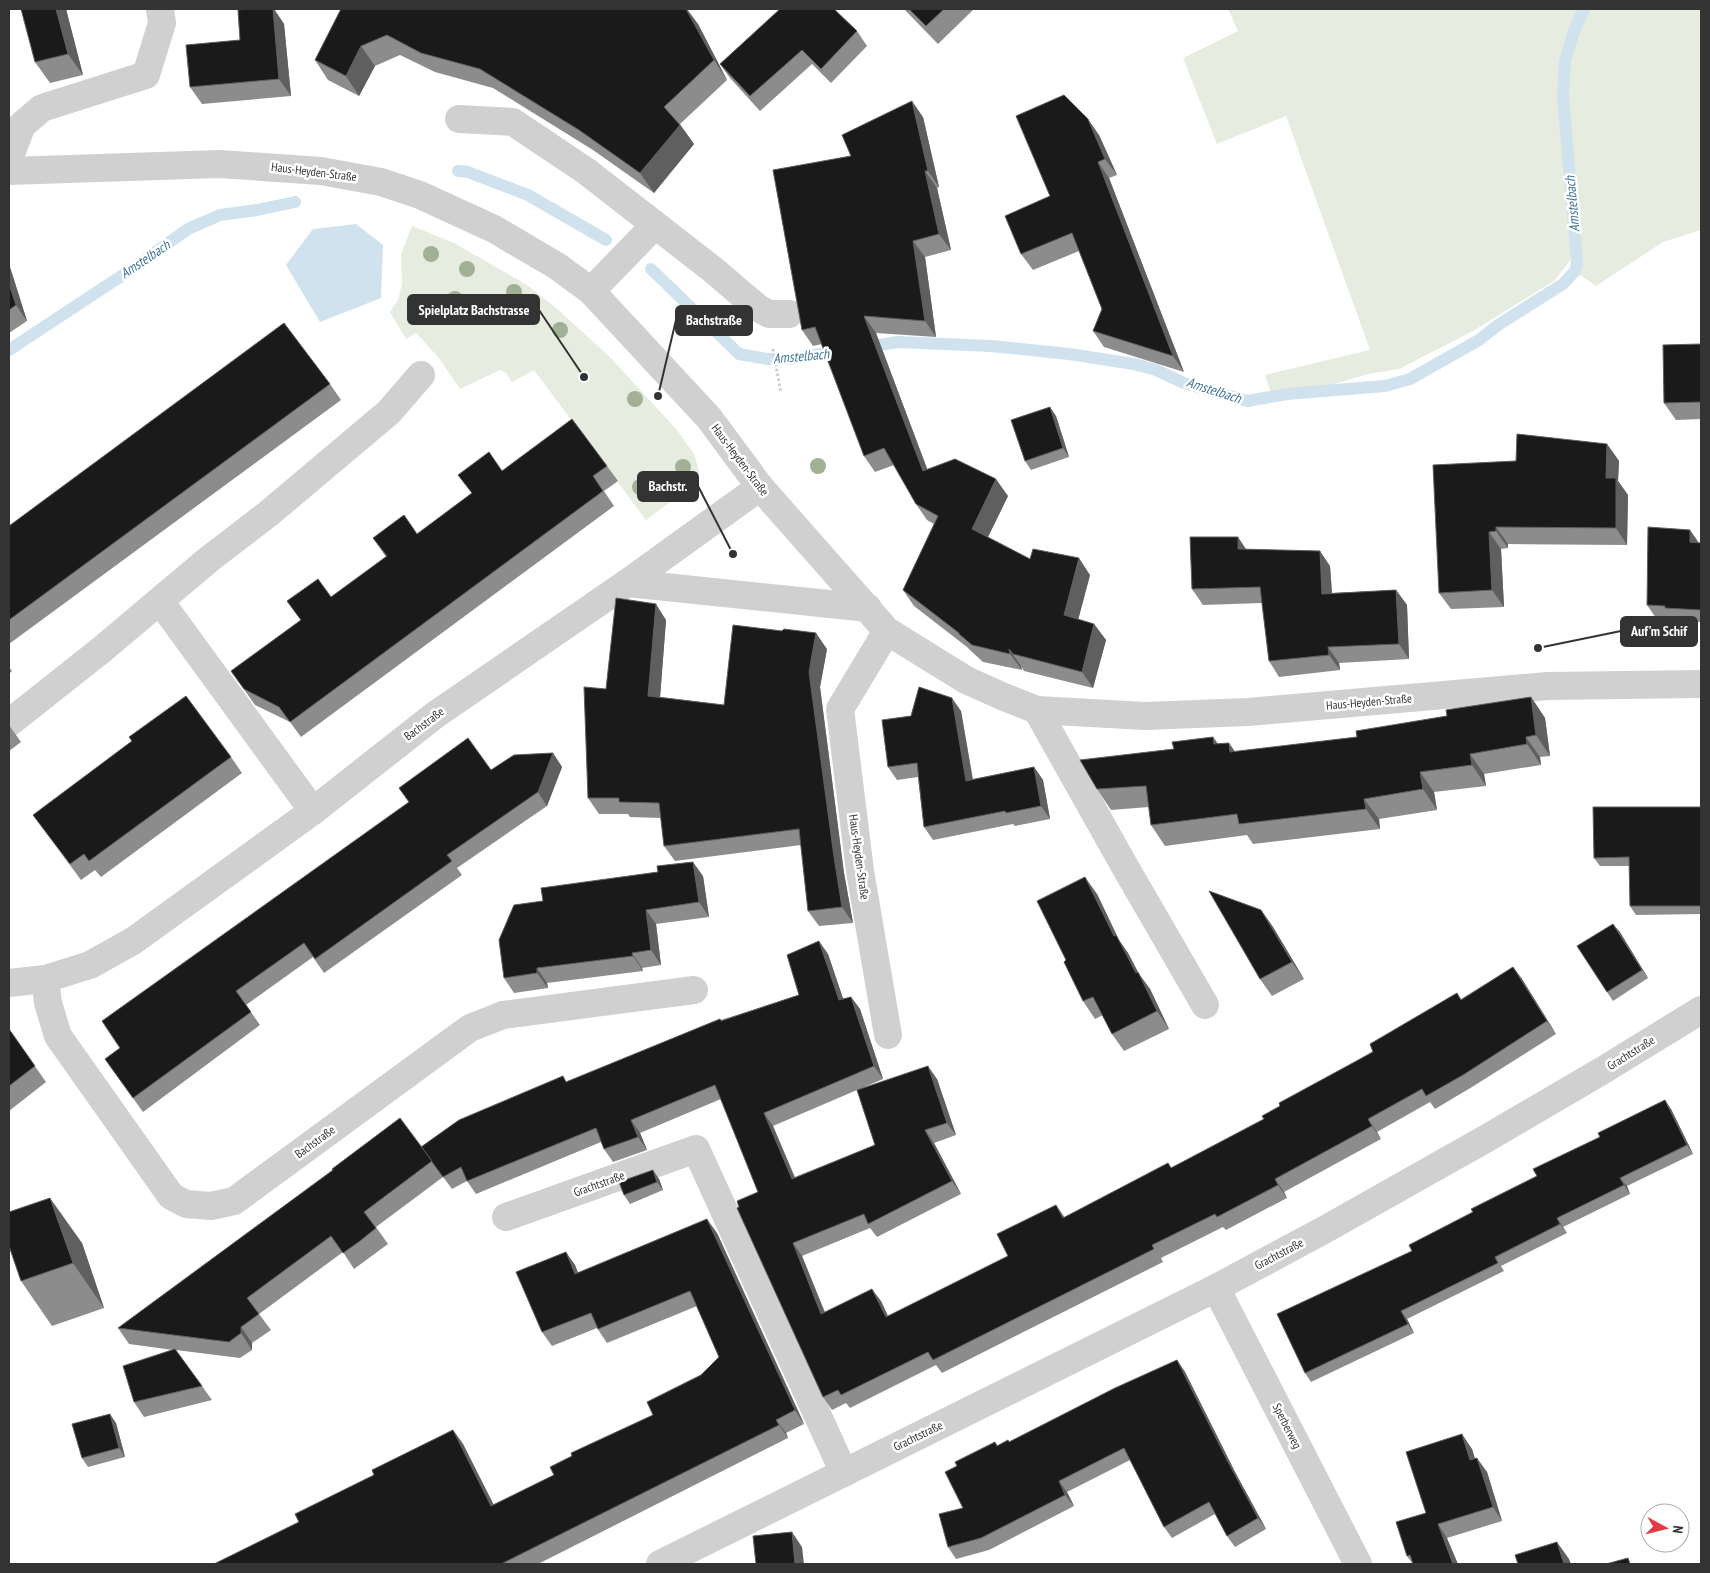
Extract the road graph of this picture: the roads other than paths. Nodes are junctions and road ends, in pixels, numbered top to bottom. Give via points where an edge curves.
1 (160, 9) edge
2 (459, 119) dead end
3 (9, 159) edge
4 (9, 171) edge
5 (655, 225) junction
6 (591, 291) junction
7 (789, 314) dead end
8 (421, 375) dead end
9 (760, 487) junction
10 (627, 583) junction
11 (160, 601) junction
12 (868, 608) junction
13 (887, 631) junction
14 (1701, 684) edge
15 (1037, 710) junction
16 (9, 723) edge
17 (313, 811) junction
18 (45, 979) junction
19 (9, 983) edge
20 (694, 990) dead end
21 (1205, 1005) dead end
22 (1701, 1010) edge
23 (888, 1035) dead end
24 (506, 1217) dead end
25 (1216, 1288) junction
26 (844, 1473) junction
27 (660, 1564) edge
28 (1358, 1564) edge

1 - 3 street via 162,23 146,75 42,108 22,124
2 - 5 street via 513,122 586,171
4 - 6 street, Haus-Heyden-Straße via 219,164 321,170 354,176 412,192 459,212 557,266
5 - 6 street
5 - 7 street via 758,308 769,314
6 - 9 street, Haus-Heyden-Straße via 709,418
8 - 11 street via 389,412
9 - 10 street, Bachstraße
9 - 12 street, Haus-Heyden-Straße
10 - 12 street
10 - 17 street, Bachstraße via 435,714
11 - 16 street
11 - 17 street
12 - 13 street, Haus-Heyden-Straße
13 - 15 street, Haus-Heyden-Straße via 966,680
13 - 23 street, Haus-Heyden-Straße via 840,709 860,871
14 - 15 street, Haus-Heyden-Straße via 1548,686 1248,712 1145,716
15 - 21 street
17 - 18 street, Bachstraße via 133,941 90,965
18 - 19 street, Bachstraße
18 - 20 street, Bachstraße via 58,1036 171,1196 186,1204 211,1206 234,1201 470,1028 503,1015
22 - 25 street, Grachtstraße via 1489,1137
24 - 26 street, Grachtstraße via 696,1149
25 - 26 street, Grachtstraße
25 - 28 street, Sperberweg
26 - 27 street, Grachtstraße

